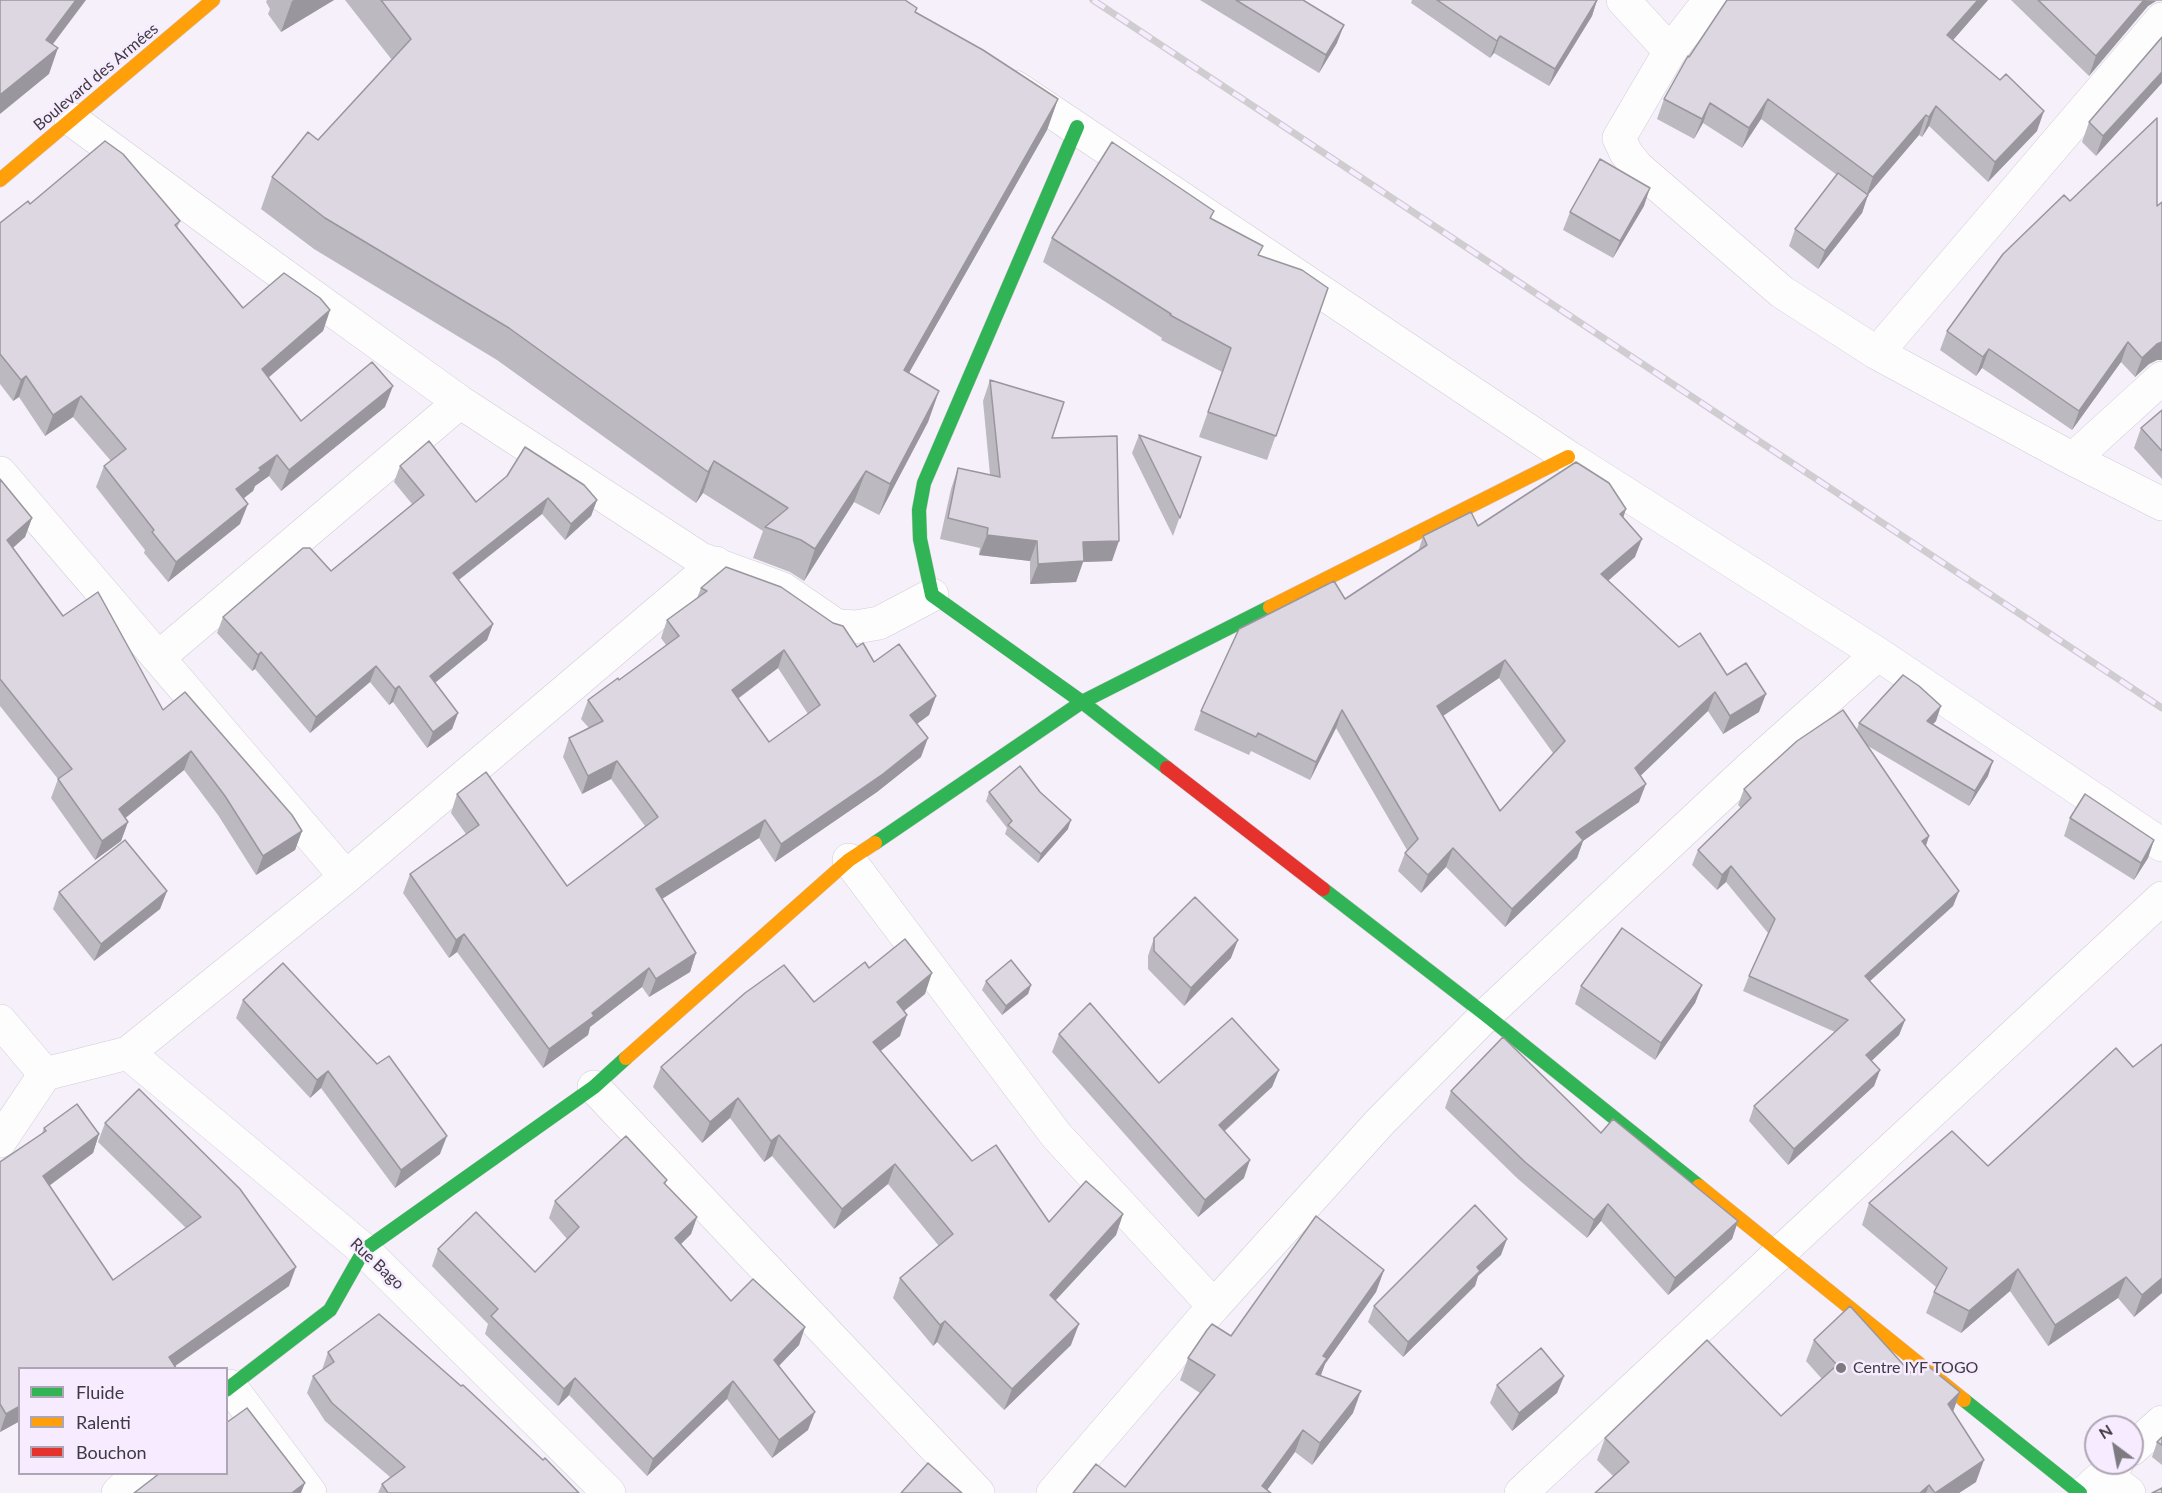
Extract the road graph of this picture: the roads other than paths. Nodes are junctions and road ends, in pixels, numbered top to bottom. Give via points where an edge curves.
1 (213, 0) edge
2 (1623, 0) edge
3 (1710, 0) edge
4 (2162, 19) edge
5 (1670, 51) junction
6 (988, 70) edge
7 (71, 119) junction
8 (1077, 128) junction
9 (0, 180) edge
10 (1877, 353) junction
11 (2162, 378) edge
12 (460, 402) junction
13 (1568, 457) junction
14 (2073, 459) junction
15 (0, 473) edge
16 (2162, 504) edge
17 (716, 563) junction
18 (932, 596) junction
19 (1878, 654) junction
20 (159, 657) junction
21 (1082, 702) junction
22 (2162, 846) edge
23 (849, 860) junction
24 (346, 876) junction
25 (2162, 898) edge
26 (1486, 1015) junction
27 (0, 1021) edge
28 (128, 1053) junction
29 (45, 1074) junction
30 (594, 1087) junction
31 (0, 1141) edge
32 (364, 1250) junction
33 (1781, 1251) junction
34 (1214, 1306) junction
35 (228, 1388) edge
36 (2162, 1422) edge
37 (2144, 1438) edge
38 (136, 1475) edge
39 (2103, 1483) edge
40 (118, 1493) edge
41 (310, 1493) edge
42 (609, 1493) edge
43 (978, 1493) edge
44 (1053, 1493) edge
45 (1521, 1493) edge

1 - 7 street, Boulevard des Armées
2 - 5 street
3 - 5 street
4 - 10 street
5 - 10 street via 1619,138 1626,153 1637,167 1782,292
6 - 8 street
7 - 9 street, Boulevard des Armées
7 - 12 street
8 - 13 street
8 - 18 street via 924,483 919,510 920,538
10 - 14 street
11 - 14 street
12 - 17 street via 701,559
12 - 20 street
13 - 19 street
13 - 21 street
14 - 16 street
15 - 20 street
17 - 18 street via 783,589 837,627 879,623
17 - 24 street
18 - 21 street
19 - 22 street
19 - 26 street
20 - 24 street
21 - 23 street
21 - 26 street
23 - 30 street
23 - 34 street via 1056,1135
24 - 28 street
25 - 33 street
26 - 33 street
26 - 34 street via 1380,1122
27 - 29 street
28 - 29 street
28 - 32 street, Rue Bago
29 - 31 street
30 - 32 street
30 - 43 street
32 - 35 street via 330,1310
32 - 42 street, Rue Bago
33 - 39 street
33 - 45 street
34 - 44 street
35 - 41 street
36 - 37 street
38 - 40 street

